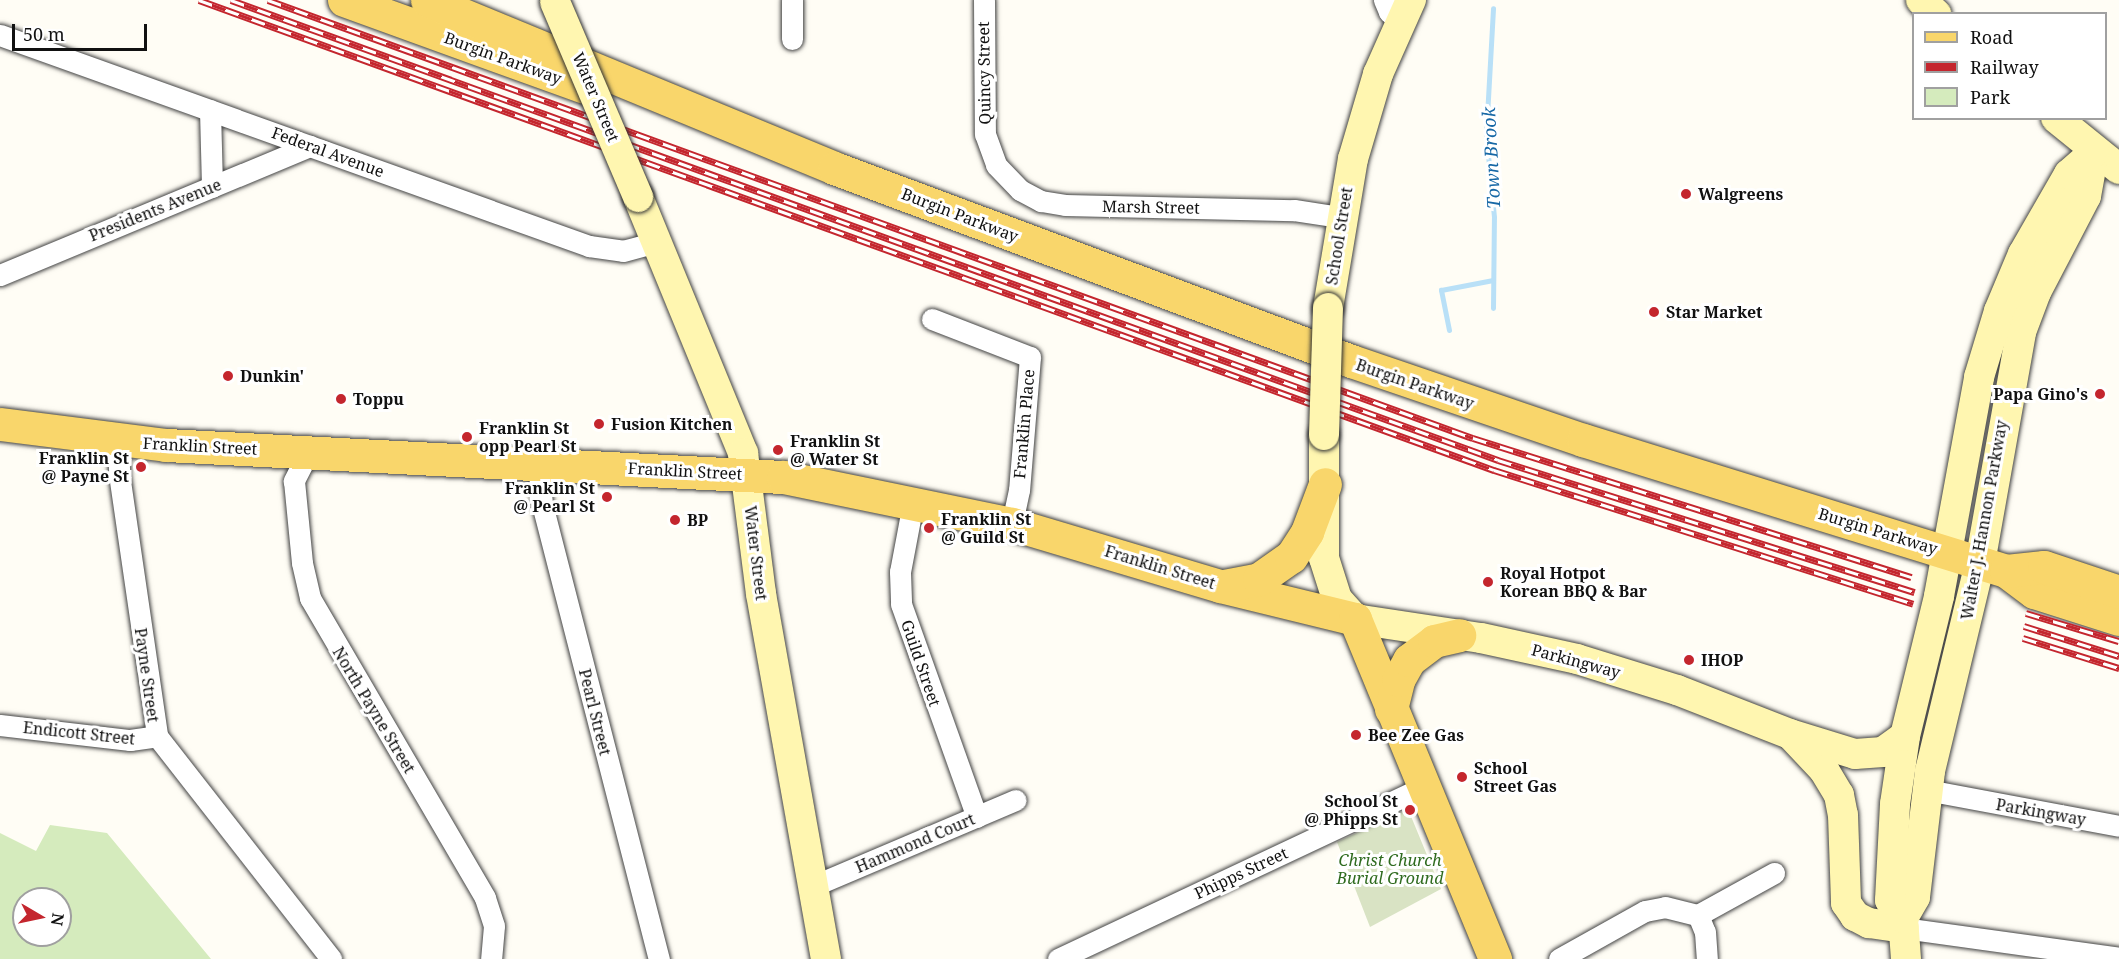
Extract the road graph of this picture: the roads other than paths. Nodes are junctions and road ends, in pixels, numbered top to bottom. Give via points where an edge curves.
1 (344, 0) edge
2 (427, 0) edge
3 (792, 0) edge
4 (984, 0) edge
5 (1921, 0) edge
6 (555, 1) edge
7 (1398, 7) edge
8 (1934, 12) edge
9 (0, 35) edge
10 (792, 39) dead end
11 (210, 110) junction
12 (2058, 120) edge
13 (310, 146) junction
14 (987, 146) joint
15 (2094, 152) junction
16 (834, 168) junction
17 (2119, 169) edge
18 (212, 187) junction
19 (1340, 217) junction
20 (657, 242) junction
21 (0, 274) edge
22 (932, 319) dead end
23 (0, 424) edge
24 (118, 440) junction
25 (309, 451) junction
26 (538, 464) junction
27 (747, 474) junction
28 (1325, 484) junction
29 (912, 503) junction
30 (1012, 524) junction
31 (1947, 552) junction
32 (1993, 567) junction
33 (1220, 586) junction
34 (2119, 592) edge
35 (2119, 618) edge
36 (1355, 619) junction
37 (1459, 634) junction
38 (1391, 709) junction
39 (0, 724) edge
40 (1790, 734) junction
41 (157, 736) junction
42 (1905, 736) junction
43 (1424, 787) junction
44 (1927, 790) junction
45 (1016, 800) dead end
46 (977, 817) junction
47 (2119, 826) edge
48 (1774, 873) dead end
49 (813, 886) junction
50 (1698, 915) junction
51 (1904, 923) junction
52 (2119, 958) edge
53 (331, 959) edge
54 (491, 959) edge
55 (659, 959) edge
56 (826, 959) edge
57 (1058, 959) edge
58 (1495, 959) edge
59 (1559, 959) edge
60 (1707, 959) edge
61 (1906, 959) edge

1 - 16 main road, Burgin Parkway via 563,80
2 - 16 main road, Burgin Parkway
3 - 10 street
4 - 14 street, Quincy Street via 983,109
5 - 8 street
6 - 20 street, Water Street, bridge
7 - 19 street, School Street
9 - 11 street, Federal Avenue
11 - 13 street, Federal Avenue
11 - 18 street
12 - 15 street
13 - 18 street, Presidents Avenue
13 - 20 street, Federal Avenue via 589,246 623,251
14 - 19 street, Marsh Street via 1011,183 1052,204 1294,210
15 - 17 street
15 - 31 street, Walter J. Hannon Parkway via 2062,184 2023,254 1999,311 1979,377
15 - 32 street, Walter J. Hannon Parkway via 2086,196 2036,292 2021,332
16 - 31 main road, Burgin Parkway via 1419,386 1583,441
18 - 21 street, Presidents Avenue
19 - 28 street, School Street, bridge via 1328,309
20 - 27 street, Water Street via 734,425
22 - 30 street, Franklin Place via 1030,357 1019,490
23 - 24 main road, Franklin Street
24 - 25 main road, Franklin Street
24 - 41 street, Payne Street via 119,474
25 - 26 main road, Franklin Street
25 - 54 street, North Payne Street via 294,481 302,563 310,598 485,898 494,926
26 - 27 main road, Franklin Street
26 - 55 street, Pearl Street via 542,504
27 - 29 main road, Franklin Street via 792,478
27 - 49 street, Water Street via 761,594
28 - 33 main road via 1307,532 1292,556 1258,579
28 - 36 street, School Street via 1326,568 1337,599
29 - 30 main road, Franklin Street
29 - 46 street, Guild Street via 900,572 901,604
30 - 33 main road, Franklin Street
31 - 32 main road, Burgin Parkway
31 - 42 street, Walter J. Hannon Parkway
32 - 34 main road, Burgin Parkway via 2044,567
32 - 35 main road, Burgin Parkway via 2034,592
32 - 44 street, Walter J. Hannon Parkway via 1964,632
33 - 36 main road, Franklin Street
36 - 37 street, Parkingway
36 - 38 main road, School Street
37 - 38 main road via 1434,641 1408,660
37 - 40 street, Parkingway via 1600,666 1704,699
38 - 43 main road, School Street
39 - 41 street, Endicott Street via 130,740
40 - 42 street, Parkingway via 1841,751 1871,754 1892,747
40 - 51 street, Parkingway via 1818,762 1839,795 1846,903 1855,916 1869,923
41 - 53 street, Payne Street
42 - 51 street, Walter J. Hannon Parkway via 1895,804 1890,883 1890,900
43 - 57 street, Phipps Street
43 - 58 main road, School Street
44 - 47 street, Parkingway
44 - 51 street, Walter J. Hannon Parkway via 1915,897
45 - 46 street, Hammond Court
46 - 49 street, Hammond Court
48 - 50 street
49 - 56 street, Water Street
50 - 59 street via 1665,907 1645,910
50 - 60 street via 1705,932
51 - 52 street
51 - 61 street, Walter J. Hannon Parkway

